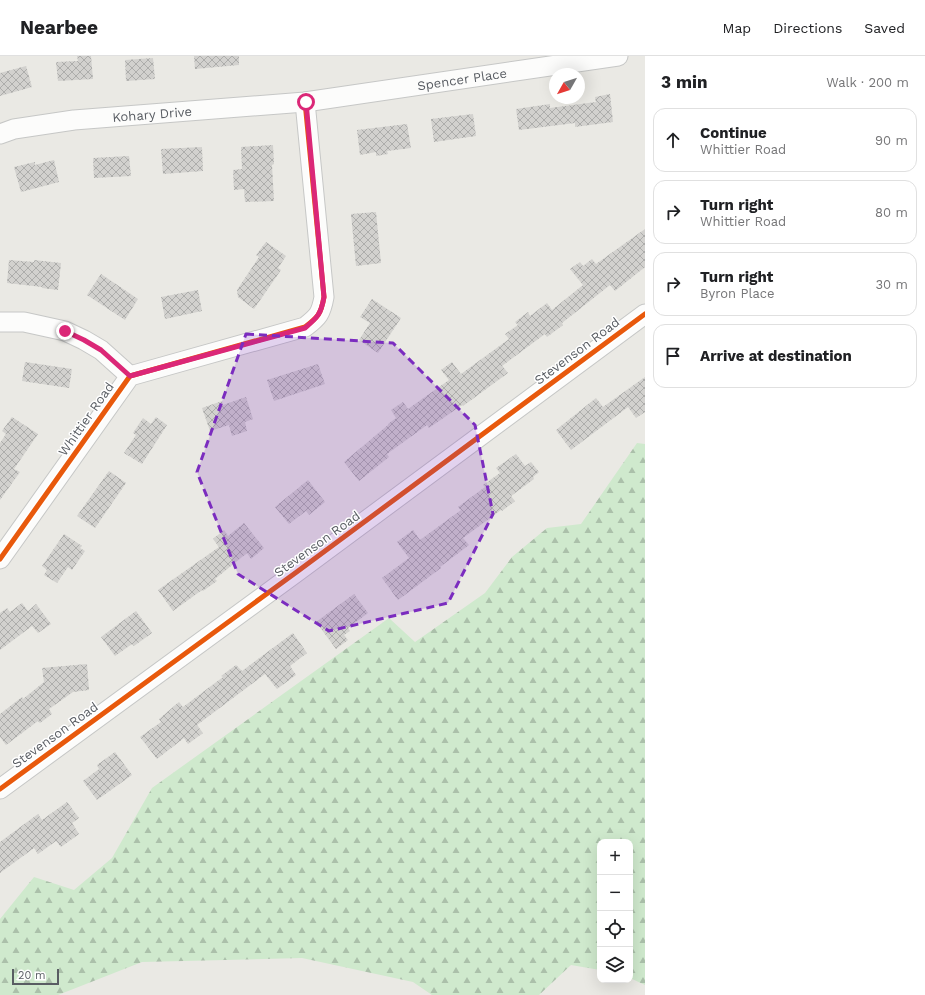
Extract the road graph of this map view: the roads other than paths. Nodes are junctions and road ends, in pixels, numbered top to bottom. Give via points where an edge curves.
1 (618, 56) edge
2 (306, 102) junction
3 (0, 134) edge
4 (645, 314) edge
5 (0, 322) edge
6 (130, 376) junction
7 (0, 559) edge
8 (0, 789) edge

1 - 2 street, Spencer Place
2 - 3 street, Kohary Drive via 74,120 14,128
2 - 6 street, Whittier Road via 324,297 317,318 305,328
4 - 8 street, Stevenson Road
5 - 6 street via 24,322 65,331 101,350
6 - 7 street, Whittier Road

